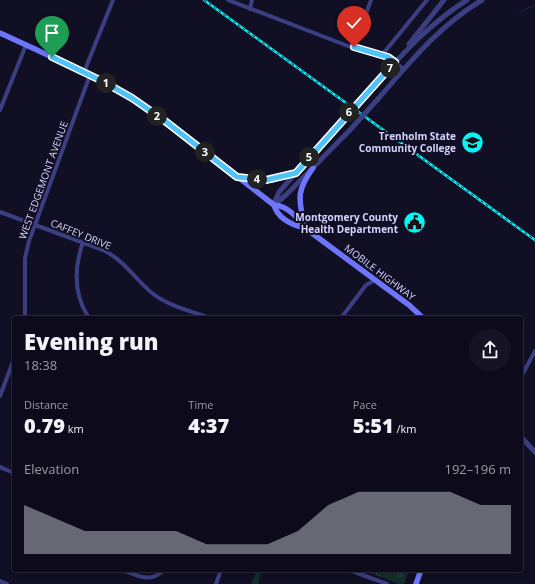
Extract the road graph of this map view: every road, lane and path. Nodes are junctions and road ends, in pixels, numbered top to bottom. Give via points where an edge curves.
1 (113, 0) edge
2 (228, 0) edge
3 (252, 0) edge
4 (371, 0) edge
5 (427, 0) edge
6 (444, 0) edge
7 (467, 0) edge
8 (482, 0) edge
9 (250, 9) junction
10 (0, 33) edge
11 (26, 45) junction
12 (354, 47) junction
13 (382, 55) junction
14 (395, 62) junction
15 (404, 69) junction
16 (84, 72) junction
17 (90, 75) junction
18 (0, 110) edge
19 (312, 168) junction
20 (296, 173) junction
21 (237, 177) junction
22 (274, 205) junction
23 (0, 212) edge
24 (34, 224) junction
25 (305, 228) junction
26 (83, 242) junction
27 (375, 280) junction
28 (25, 316) edge
29 (89, 316) edge
30 (205, 316) edge
31 (343, 316) edge
32 (421, 316) edge
33 (535, 351) edge
34 (12, 364) edge
35 (523, 373) edge
36 (0, 396) edge
37 (523, 439) edge
38 (535, 452) edge
39 (0, 467) edge
40 (12, 472) edge
41 (128, 572) edge
42 (161, 572) edge
43 (220, 572) edge
44 (354, 572) edge
45 (420, 572) edge
46 (0, 581) edge
47 (7, 584) edge
48 (216, 584) edge
49 (387, 584) edge
50 (416, 584) edge

1 - 16 street
2 - 9 street
3 - 9 street
4 - 12 street
5 - 13 street
6 - 14 street
7 - 14 street via 439,20
8 - 15 street via 458,15 436,34
9 - 12 street
10 - 11 main road, MOBILE HIGHWAY
11 - 16 main road, MOBILE HIGHWAY
11 - 18 street
12 - 13 street
13 - 14 street
14 - 15 street
14 - 20 street, bridge
15 - 19 street, bridge
16 - 17 main road, MOBILE HIGHWAY
17 - 21 main road, MOBILE HIGHWAY via 149,110
17 - 24 street, WEST EDGEMONT AVENUE
19 - 22 street
19 - 25 main road via 304,180 299,195
20 - 21 main road via 273,180
20 - 22 street via 279,192
21 - 22 main road, MOBILE HIGHWAY
22 - 25 main road, MOBILE HIGHWAY via 282,205 298,218
22 - 25 main road, MOBILE HIGHWAY via 276,212 293,225
23 - 24 street, CAFFEY DRIVE
24 - 26 street, CAFFEY DRIVE
24 - 28 street, WEST EDGEMONT AVENUE via 25,258
25 - 27 main road, MOBILE HIGHWAY
26 - 29 street via 76,265 76,281 80,300
26 - 30 street, CAFFEY DRIVE via 117,258 148,290 160,298
27 - 31 street via 366,285
27 - 32 main road, MOBILE HIGHWAY
33 - 35 street
34 - 36 street
37 - 38 street
39 - 40 street
41 - 42 street via 147,578 157,576
43 - 48 street
44 - 49 street
45 - 50 main road
46 - 47 street

